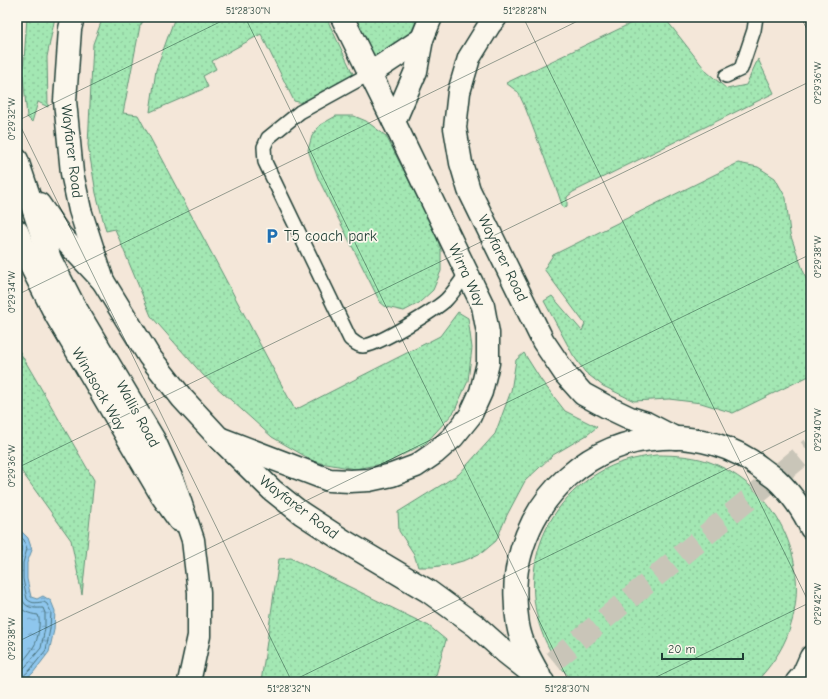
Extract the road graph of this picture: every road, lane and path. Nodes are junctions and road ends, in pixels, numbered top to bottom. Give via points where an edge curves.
1 (73, 17) edge
2 (342, 17) edge
3 (431, 17) edge
4 (496, 17) edge
5 (756, 17) edge
6 (422, 39) junction
7 (369, 74) junction
8 (726, 76) dead end
9 (394, 122) junction
10 (20, 170) edge
11 (17, 231) edge
12 (467, 274) junction
13 (103, 281) junction
14 (219, 438) junction
15 (675, 438) junction
16 (811, 528) edge
17 (193, 540) junction
18 (811, 657) edge
19 (189, 682) edge
20 (543, 682) edge
21 (797, 682) edge

1 - 13 street, Wayfarer Road via 65,101 72,173 80,210
2 - 7 street, Wirra Way
3 - 6 street
4 - 15 street, Wayfarer Road via 469,58 459,92 456,128 461,163 469,190 543,341 566,374 583,394
5 - 8 lane via 741,69
6 - 7 street
6 - 9 street via 416,71
7 - 9 street, Wirra Way
7 - 12 lane via 300,112 268,138 264,147 265,162 350,339 364,346 416,321 445,300
9 - 12 street, Wirra Way
10 - 13 street, Wayfarer Road via 61,236
10 - 17 street, Wallis Road via 50,259 154,440 174,484
11 - 17 street, Windsock Way via 32,270 57,317 162,496
12 - 14 street, Wirra Way via 483,306 488,333 488,363 481,392 470,416 454,437 416,466 369,480 329,480
13 - 14 street, Wayfarer Road via 149,356 182,398
14 - 20 street, Wayfarer Road via 272,490 301,513 428,591 476,626
15 - 16 street via 703,441 730,449 754,462 776,479 795,500
15 - 20 street via 648,439 622,445 597,456 574,471 554,489 538,511 526,536 518,565 515,595 518,626 528,655
17 - 19 street, Wallis Road via 200,592 199,636
18 - 21 street

